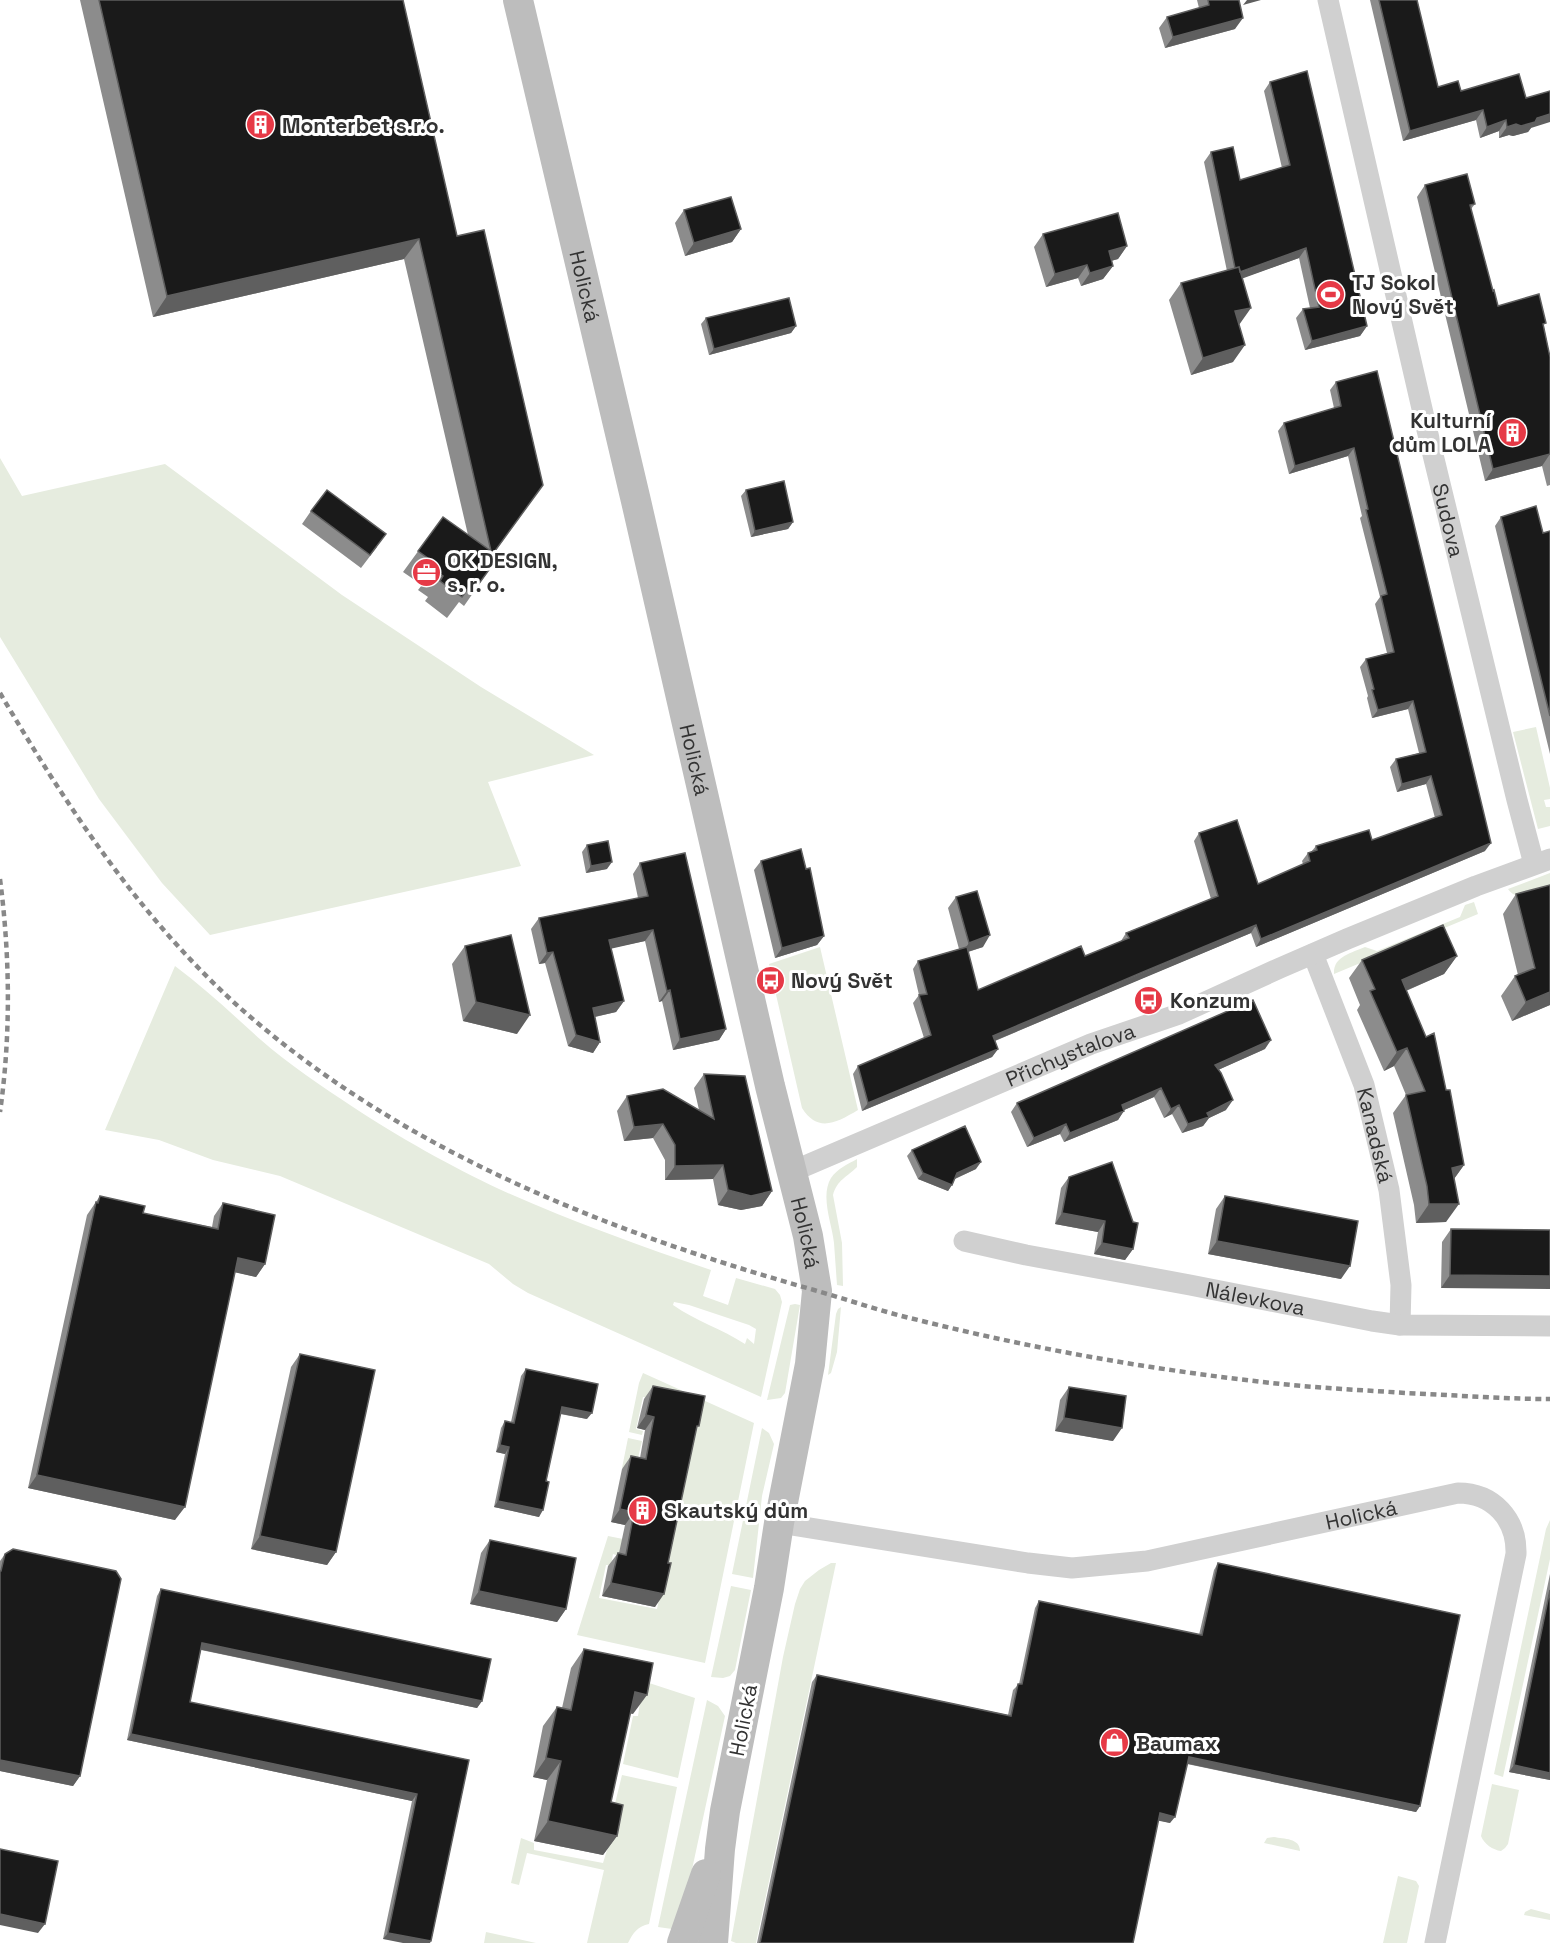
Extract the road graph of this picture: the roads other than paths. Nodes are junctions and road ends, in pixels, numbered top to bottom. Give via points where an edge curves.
1 (518, 0) edge
2 (1328, 0) edge
3 (1542, 862) edge
4 (1313, 954) junction
5 (791, 1172) junction
6 (964, 1241) dead end
7 (1400, 1325) junction
8 (1550, 1326) edge
9 (779, 1523) junction
10 (725, 1811) junction
11 (682, 1943) edge
12 (713, 1943) edge
13 (1435, 1943) edge

1 - 5 street, Holická
2 - 3 street, Sudova via 1517,800
3 - 4 street, Přichystalova
4 - 5 street, Přichystalova via 1191,1009 1091,1044
4 - 7 street, Kanadská via 1364,1085 1389,1190 1401,1285
5 - 9 street, Holická via 817,1291 810,1364
6 - 7 street, Nálevkova
7 - 8 street, Nálevkova
9 - 10 street, Holická
9 - 13 street, Holická via 1028,1563 1089,1567 1177,1556 1458,1493 1489,1501 1513,1529 1516,1554
10 - 11 street, Holická
10 - 12 street, Holická

